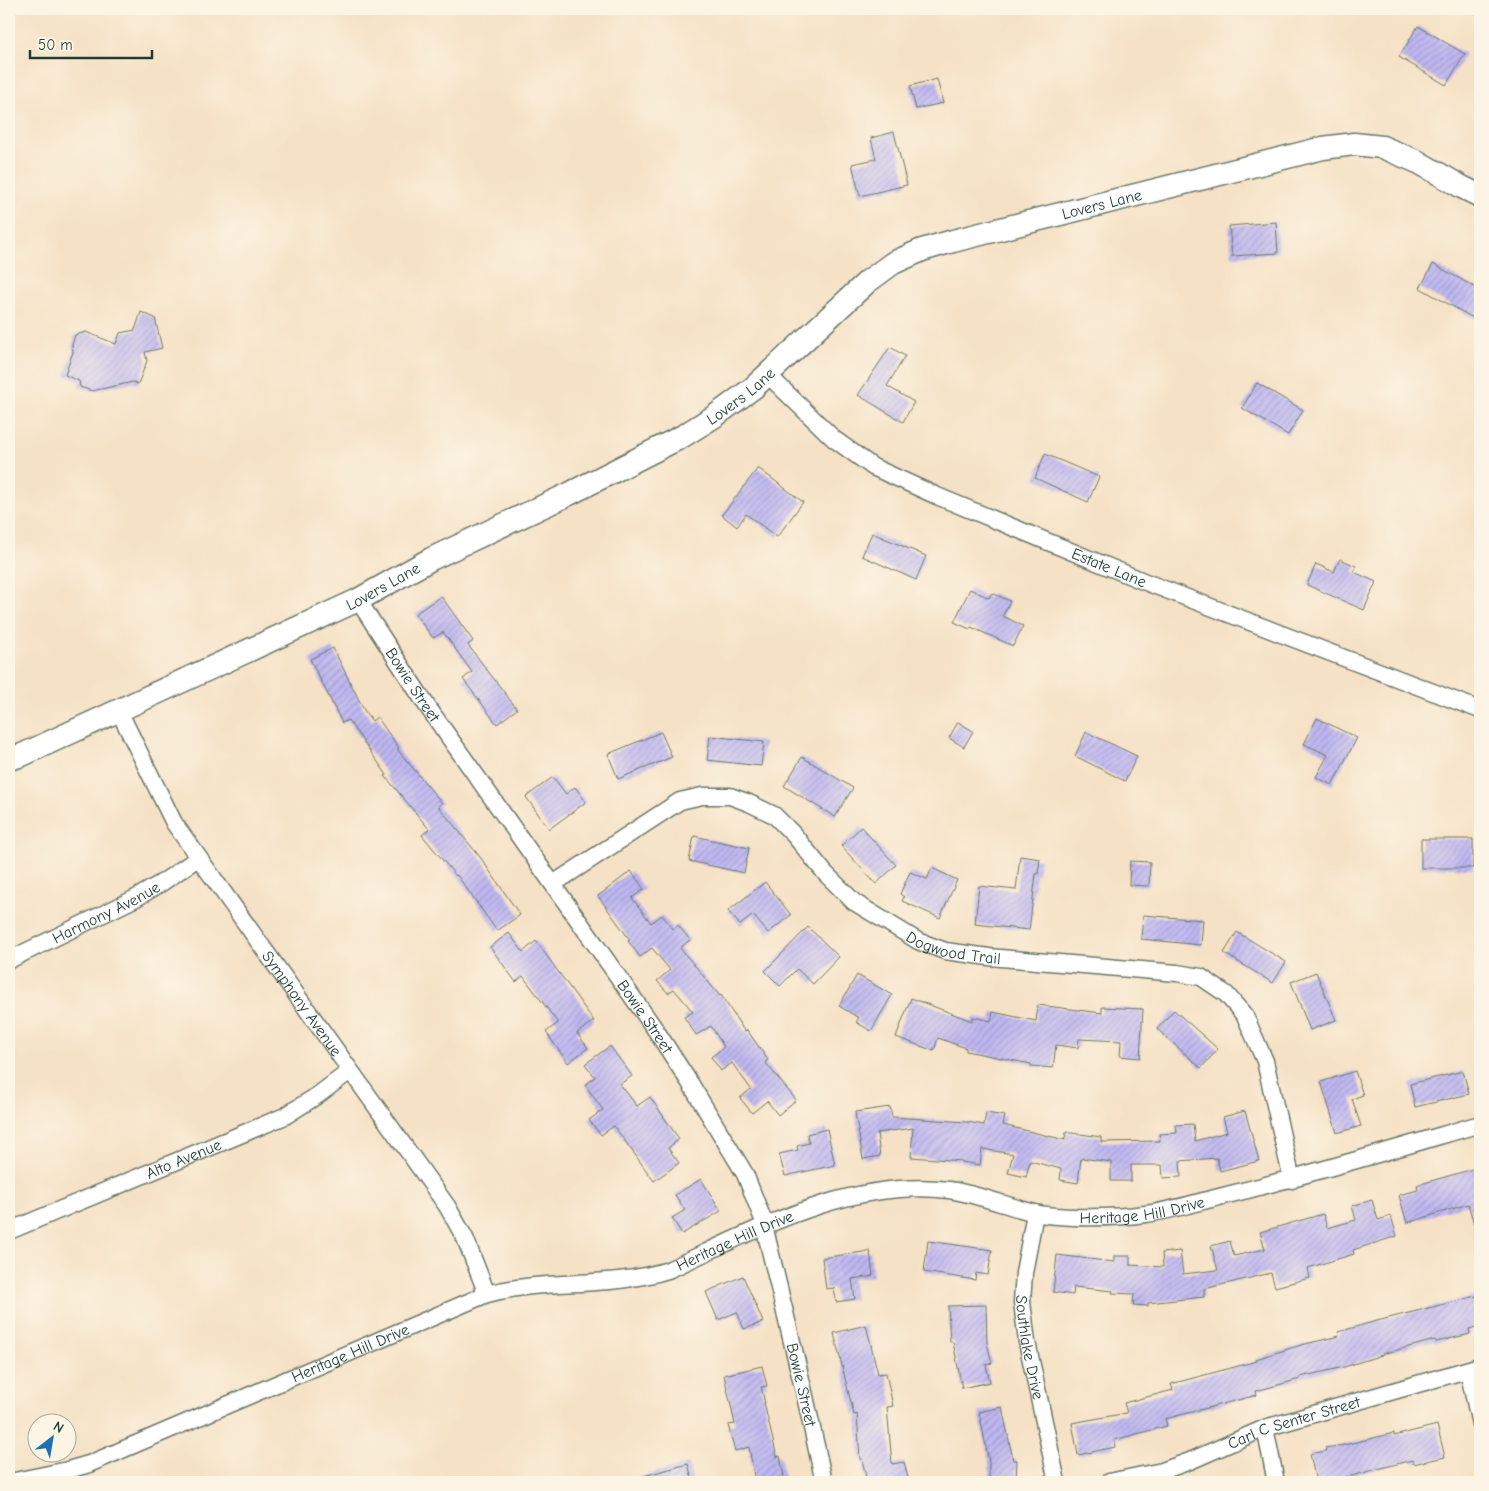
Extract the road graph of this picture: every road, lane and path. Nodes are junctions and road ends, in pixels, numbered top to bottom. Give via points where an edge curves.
1 (1480, 196) edge
2 (767, 374) junction
3 (358, 600) junction
4 (1480, 710) edge
5 (119, 711) junction
6 (9, 759) edge
7 (198, 858) junction
8 (553, 884) junction
9 (9, 960) edge
10 (350, 1071) junction
11 (1480, 1124) edge
12 (1292, 1180) junction
13 (1035, 1213) junction
14 (764, 1226) junction
15 (9, 1231) edge
16 (487, 1294) junction
17 (1474, 1368) edge
18 (1480, 1424) edge
19 (1265, 1428) junction
20 (10, 1482) edge
21 (824, 1482) edge
22 (1057, 1482) edge
23 (1109, 1482) edge
24 (1276, 1482) edge

1 - 2 street, Lovers Lane via 1418,162 1382,147 1354,144 1323,148 953,240 893,263 867,282
2 - 3 street, Lovers Lane via 753,388 683,436 431,559
2 - 4 street, Estate Lane via 834,439 872,467 1143,581
3 - 5 street, Lovers Lane
3 - 8 street, Bowie Street via 427,706
5 - 6 street, Lovers Lane
5 - 7 street, Symphony Avenue via 167,811
7 - 9 street, Harmony Avenue via 136,898
7 - 10 street, Symphony Avenue
8 - 12 street, Dogwood Trail via 680,801 702,796 730,796 774,815 854,902 918,941 945,950 989,957 1201,977 1226,994 1245,1016 1265,1061
8 - 14 street, Bowie Street via 690,1083 745,1174
10 - 15 street, Alto Avenue via 285,1116
10 - 16 street, Symphony Avenue via 457,1223
11 - 12 street, Heritage Hill Drive
12 - 13 street, Heritage Hill Drive via 1145,1214 1053,1216
13 - 14 street, Heritage Hill Drive via 951,1190 909,1188 864,1193 816,1206
13 - 22 street, Southlake Drive via 1022,1302 1027,1342
14 - 16 street, Heritage Hill Drive via 651,1276 620,1281 520,1286
14 - 21 street, Bowie Street
16 - 20 street, Heritage Hill Drive via 89,1464
17 - 18 street
17 - 19 street, Carl C Senter Street
19 - 23 street, Carl C Senter Street via 1162,1471
19 - 24 street

